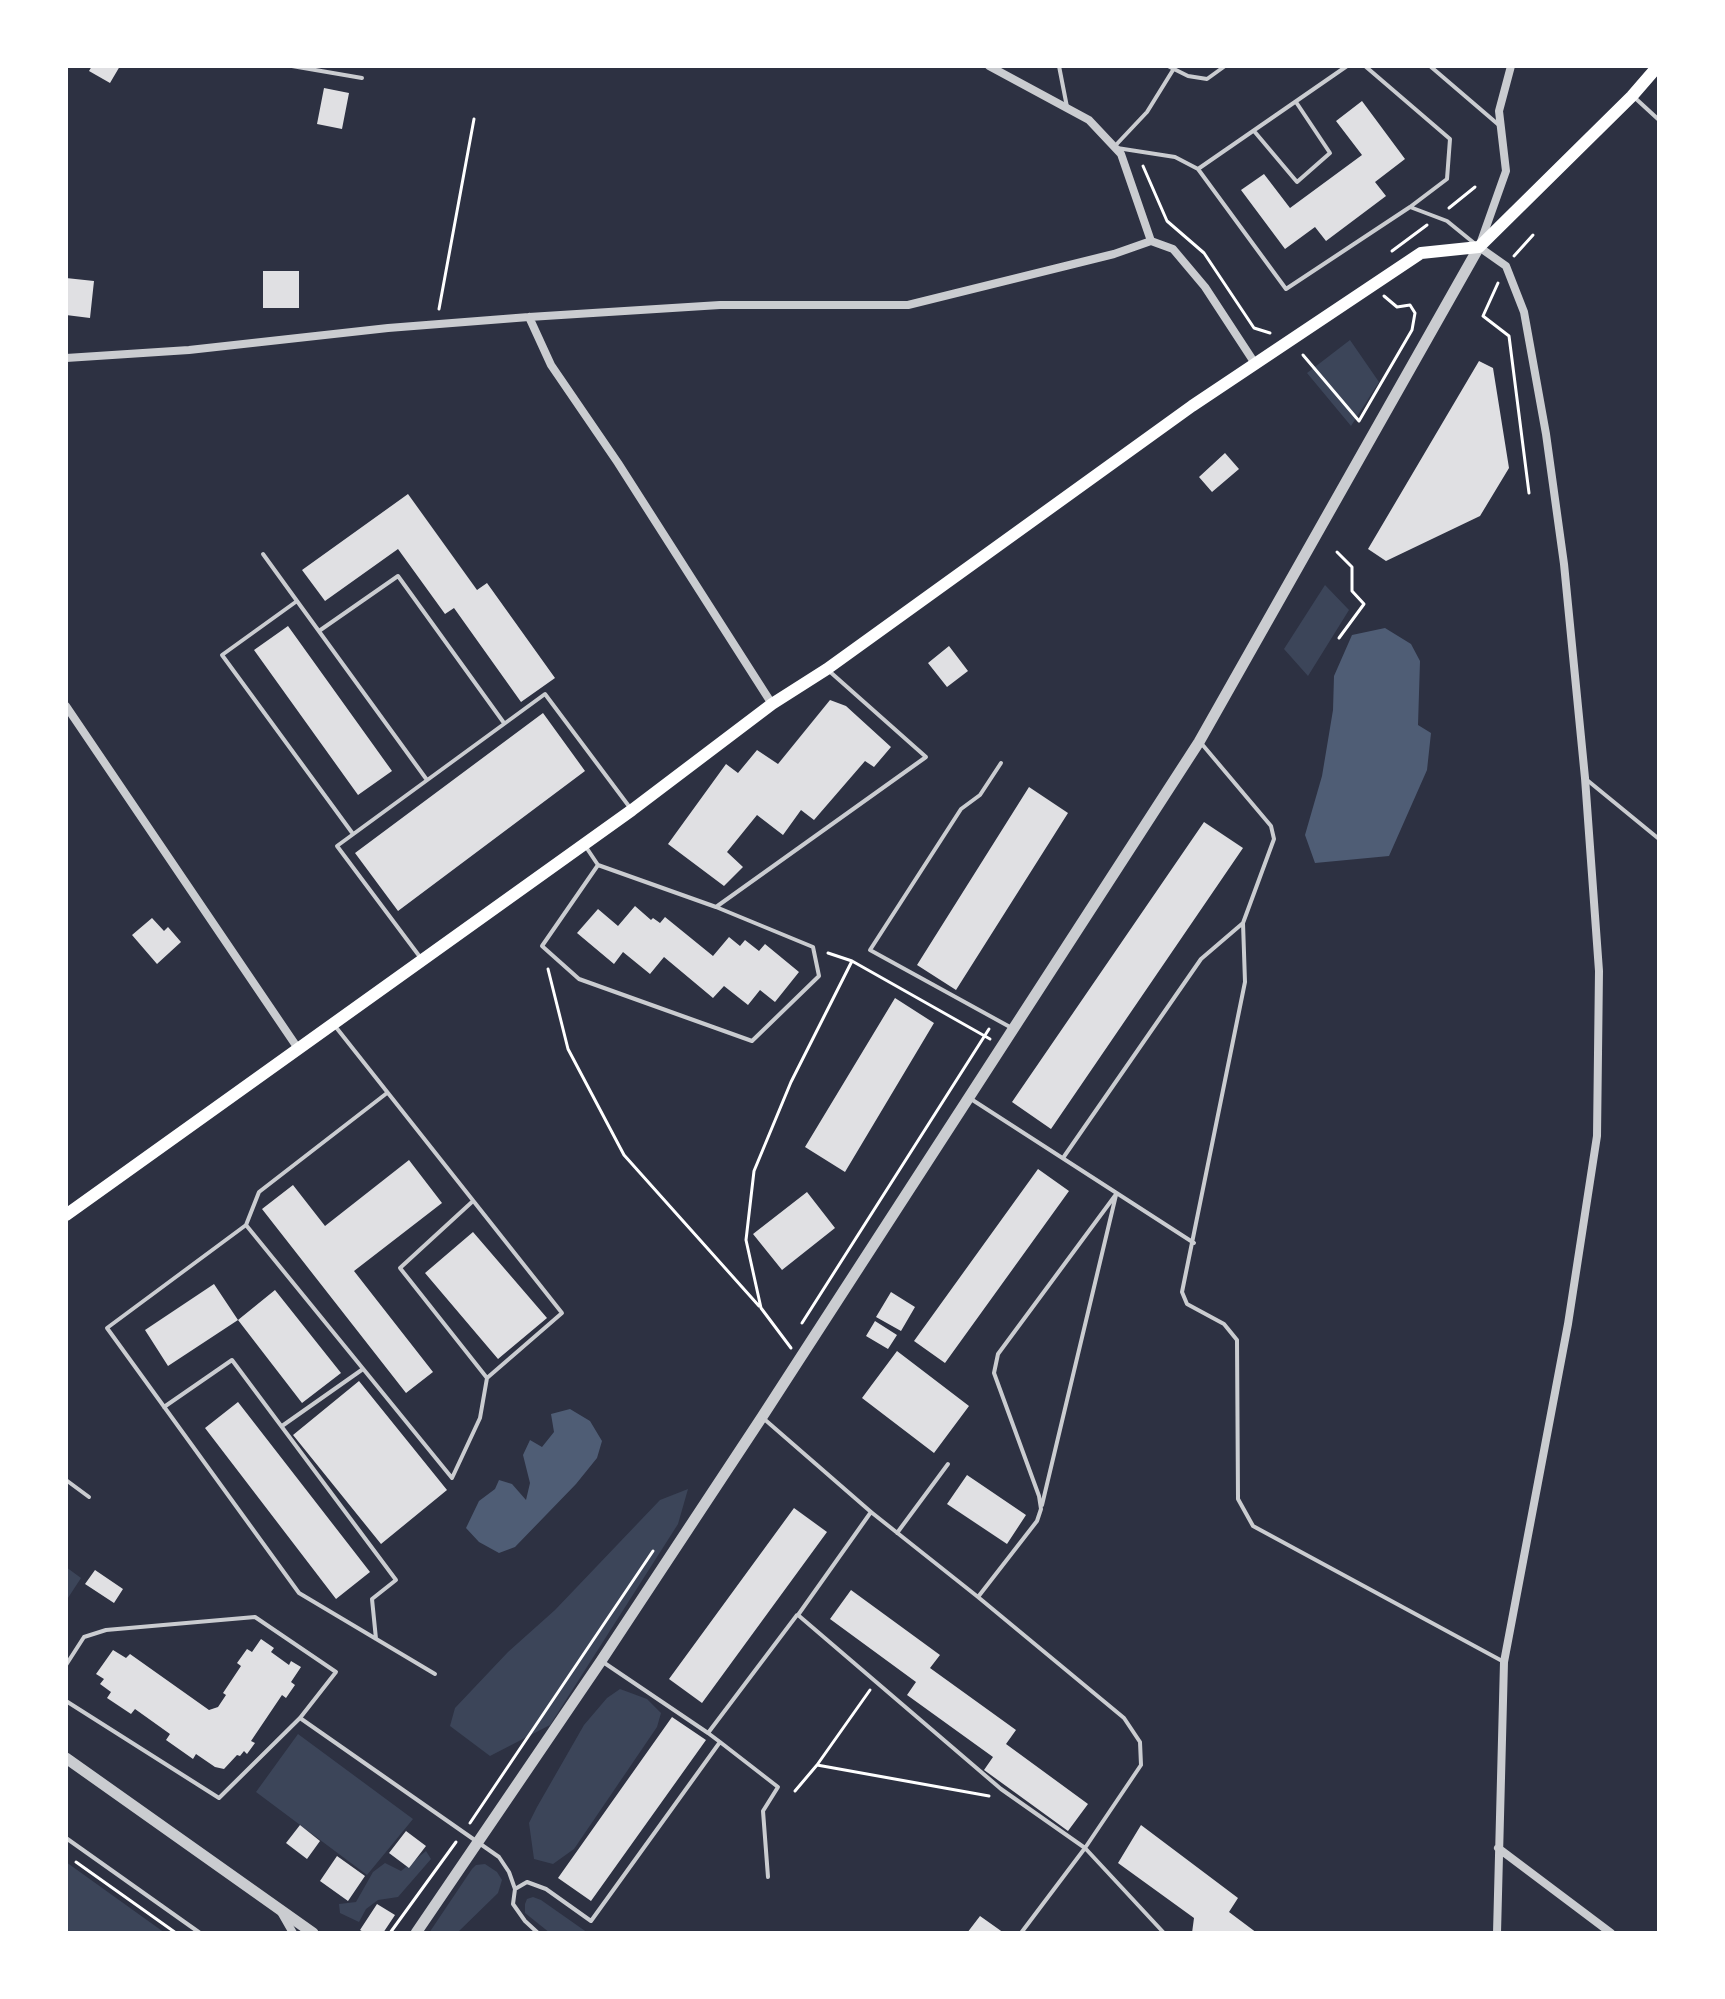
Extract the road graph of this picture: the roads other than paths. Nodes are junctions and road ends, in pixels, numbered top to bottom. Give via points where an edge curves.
1 (292, 66) edge
2 (989, 66) edge
3 (1059, 66) edge
4 (1168, 66) edge
5 (1225, 66) edge
6 (1347, 66) edge
7 (1365, 66) edge
8 (1430, 66) edge
9 (1511, 66) edge
10 (1658, 66) edge
11 (1173, 70) junction
12 (362, 78) dead end
13 (1632, 96) junction
14 (1296, 102) junction
15 (1067, 107) junction
16 (1659, 120) edge
17 (1502, 127) junction
18 (1254, 131) junction
19 (1114, 147) junction
20 (1198, 169) junction
21 (1410, 207) junction
22 (1151, 241) junction
23 (1479, 247) junction
24 (529, 317) junction
25 (66, 358) edge
26 (1256, 365) junction
27 (263, 554) dead end
28 (297, 601) junction
29 (319, 631) junction
30 (827, 669) junction
31 (772, 704) junction
32 (66, 706) edge
33 (505, 723) junction
34 (1199, 742) junction
35 (1001, 763) dead end
36 (1585, 778) junction
37 (427, 780) junction
38 (632, 810) junction
39 (353, 834) junction
40 (1659, 839) edge
41 (584, 845) junction
42 (598, 865) junction
43 (716, 907) junction
44 (1243, 923) junction
45 (423, 961) junction
46 (335, 1025) junction
47 (1014, 1030) junction
48 (299, 1050) junction
49 (387, 1093) junction
50 (970, 1098) junction
51 (1063, 1158) junction
52 (1117, 1193) junction
53 (473, 1201) junction
54 (66, 1215) edge
55 (246, 1225) junction
56 (1194, 1243) junction
57 (363, 1369) junction
58 (487, 1378) junction
59 (164, 1407) junction
60 (762, 1417) junction
61 (282, 1426) junction
62 (948, 1464) dead end
63 (66, 1480) edge
64 (89, 1497) dead end
65 (1041, 1509) junction
66 (871, 1512) junction
67 (897, 1533) junction
68 (978, 1597) junction
69 (798, 1615) junction
70 (376, 1639) junction
71 (601, 1661) junction
72 (1504, 1662) junction
73 (66, 1665) edge
74 (435, 1674) dead end
75 (66, 1701) edge
76 (300, 1718) junction
77 (708, 1733) junction
78 (720, 1742) junction
79 (66, 1758) edge
80 (66, 1838) edge
81 (478, 1841) junction
82 (1085, 1848) junction
83 (1498, 1848) junction
84 (768, 1877) dead end
85 (515, 1889) junction
86 (281, 1911) junction
87 (200, 1933) edge
88 (293, 1933) edge
89 (313, 1933) edge
90 (416, 1933) edge
91 (538, 1933) edge
92 (1021, 1933) edge
93 (1164, 1933) edge
94 (1497, 1933) edge
95 (1611, 1933) edge

1 - 12 lane
2 - 15 street
3 - 15 lane
4 - 11 lane
5 - 11 lane via 1207,79
6 - 14 lane
7 - 21 lane via 1450,139 1447,179
8 - 17 lane
9 - 17 street via 1499,111
10 - 13 main road
11 - 19 lane via 1147,112
13 - 16 lane
13 - 23 main road
14 - 18 lane
14 - 18 lane via 1330,153 1297,182
15 - 19 street via 1089,120
17 - 23 street via 1506,171
18 - 20 lane
19 - 20 lane via 1175,157
19 - 22 street
20 - 21 lane via 1286,289
21 - 23 lane via 1447,221
22 - 24 street via 908,305 720,305
22 - 26 street via 1173,249
23 - 26 main road via 1421,253
23 - 34 street
23 - 36 street via 1506,266 1524,312 1564,564
24 - 25 street
24 - 31 street via 551,365
26 - 30 main road
27 - 28 lane
28 - 29 lane
28 - 39 lane via 222,655
29 - 33 lane via 398,576
29 - 37 lane
30 - 31 main road
30 - 43 lane via 926,757
31 - 38 main road
32 - 48 street
33 - 37 lane
33 - 38 lane via 545,694
34 - 44 lane via 1271,826 1274,839
34 - 47 street
35 - 47 lane via 980,795 961,809 870,950
36 - 40 lane
36 - 72 street via 1599,971 1597,1136 1568,1324
37 - 39 lane
38 - 41 main road
39 - 45 lane via 337,846
41 - 42 lane
41 - 45 main road
42 - 43 lane
42 - 43 lane via 542,946 579,979 752,1041 819,976 813,947
44 - 51 lane via 1201,959
44 - 56 lane via 1245,982
45 - 46 main road
46 - 48 main road
46 - 49 lane
47 - 50 street
48 - 54 main road
49 - 53 lane
49 - 55 lane via 259,1192
50 - 51 lane
50 - 60 street
51 - 52 lane
52 - 56 lane
52 - 65 lane
52 - 65 lane via 998,1354 994,1373
53 - 58 lane via 400,1268
53 - 58 lane via 562,1313
55 - 57 lane
55 - 59 lane via 107,1328
56 - 72 lane via 1182,1292 1187,1304 1224,1324 1237,1340 1238,1499 1253,1526
57 - 58 lane via 452,1478 480,1418
57 - 61 lane
59 - 61 lane via 232,1360
59 - 70 lane via 299,1593
60 - 66 lane
60 - 71 street
61 - 70 lane via 396,1580 372,1599
62 - 67 lane
63 - 64 lane
65 - 68 lane
66 - 67 lane
66 - 69 lane
67 - 68 lane
68 - 82 lane via 1124,1718 1140,1742 1141,1765
69 - 77 lane
69 - 82 lane via 1001,1789
70 - 74 lane
71 - 77 lane
71 - 81 street
72 - 83 street
73 - 76 lane via 84,1637 106,1630 255,1617 336,1672
75 - 76 lane via 219,1798
76 - 81 lane
77 - 78 lane
78 - 84 lane via 778,1787 763,1811
78 - 85 lane via 591,1921 546,1889 527,1882
79 - 86 street
80 - 87 lane
81 - 85 lane via 499,1857
81 - 90 street
82 - 92 lane
82 - 93 lane
83 - 94 street
83 - 95 street
85 - 91 lane via 513,1904
86 - 88 street
86 - 89 street

